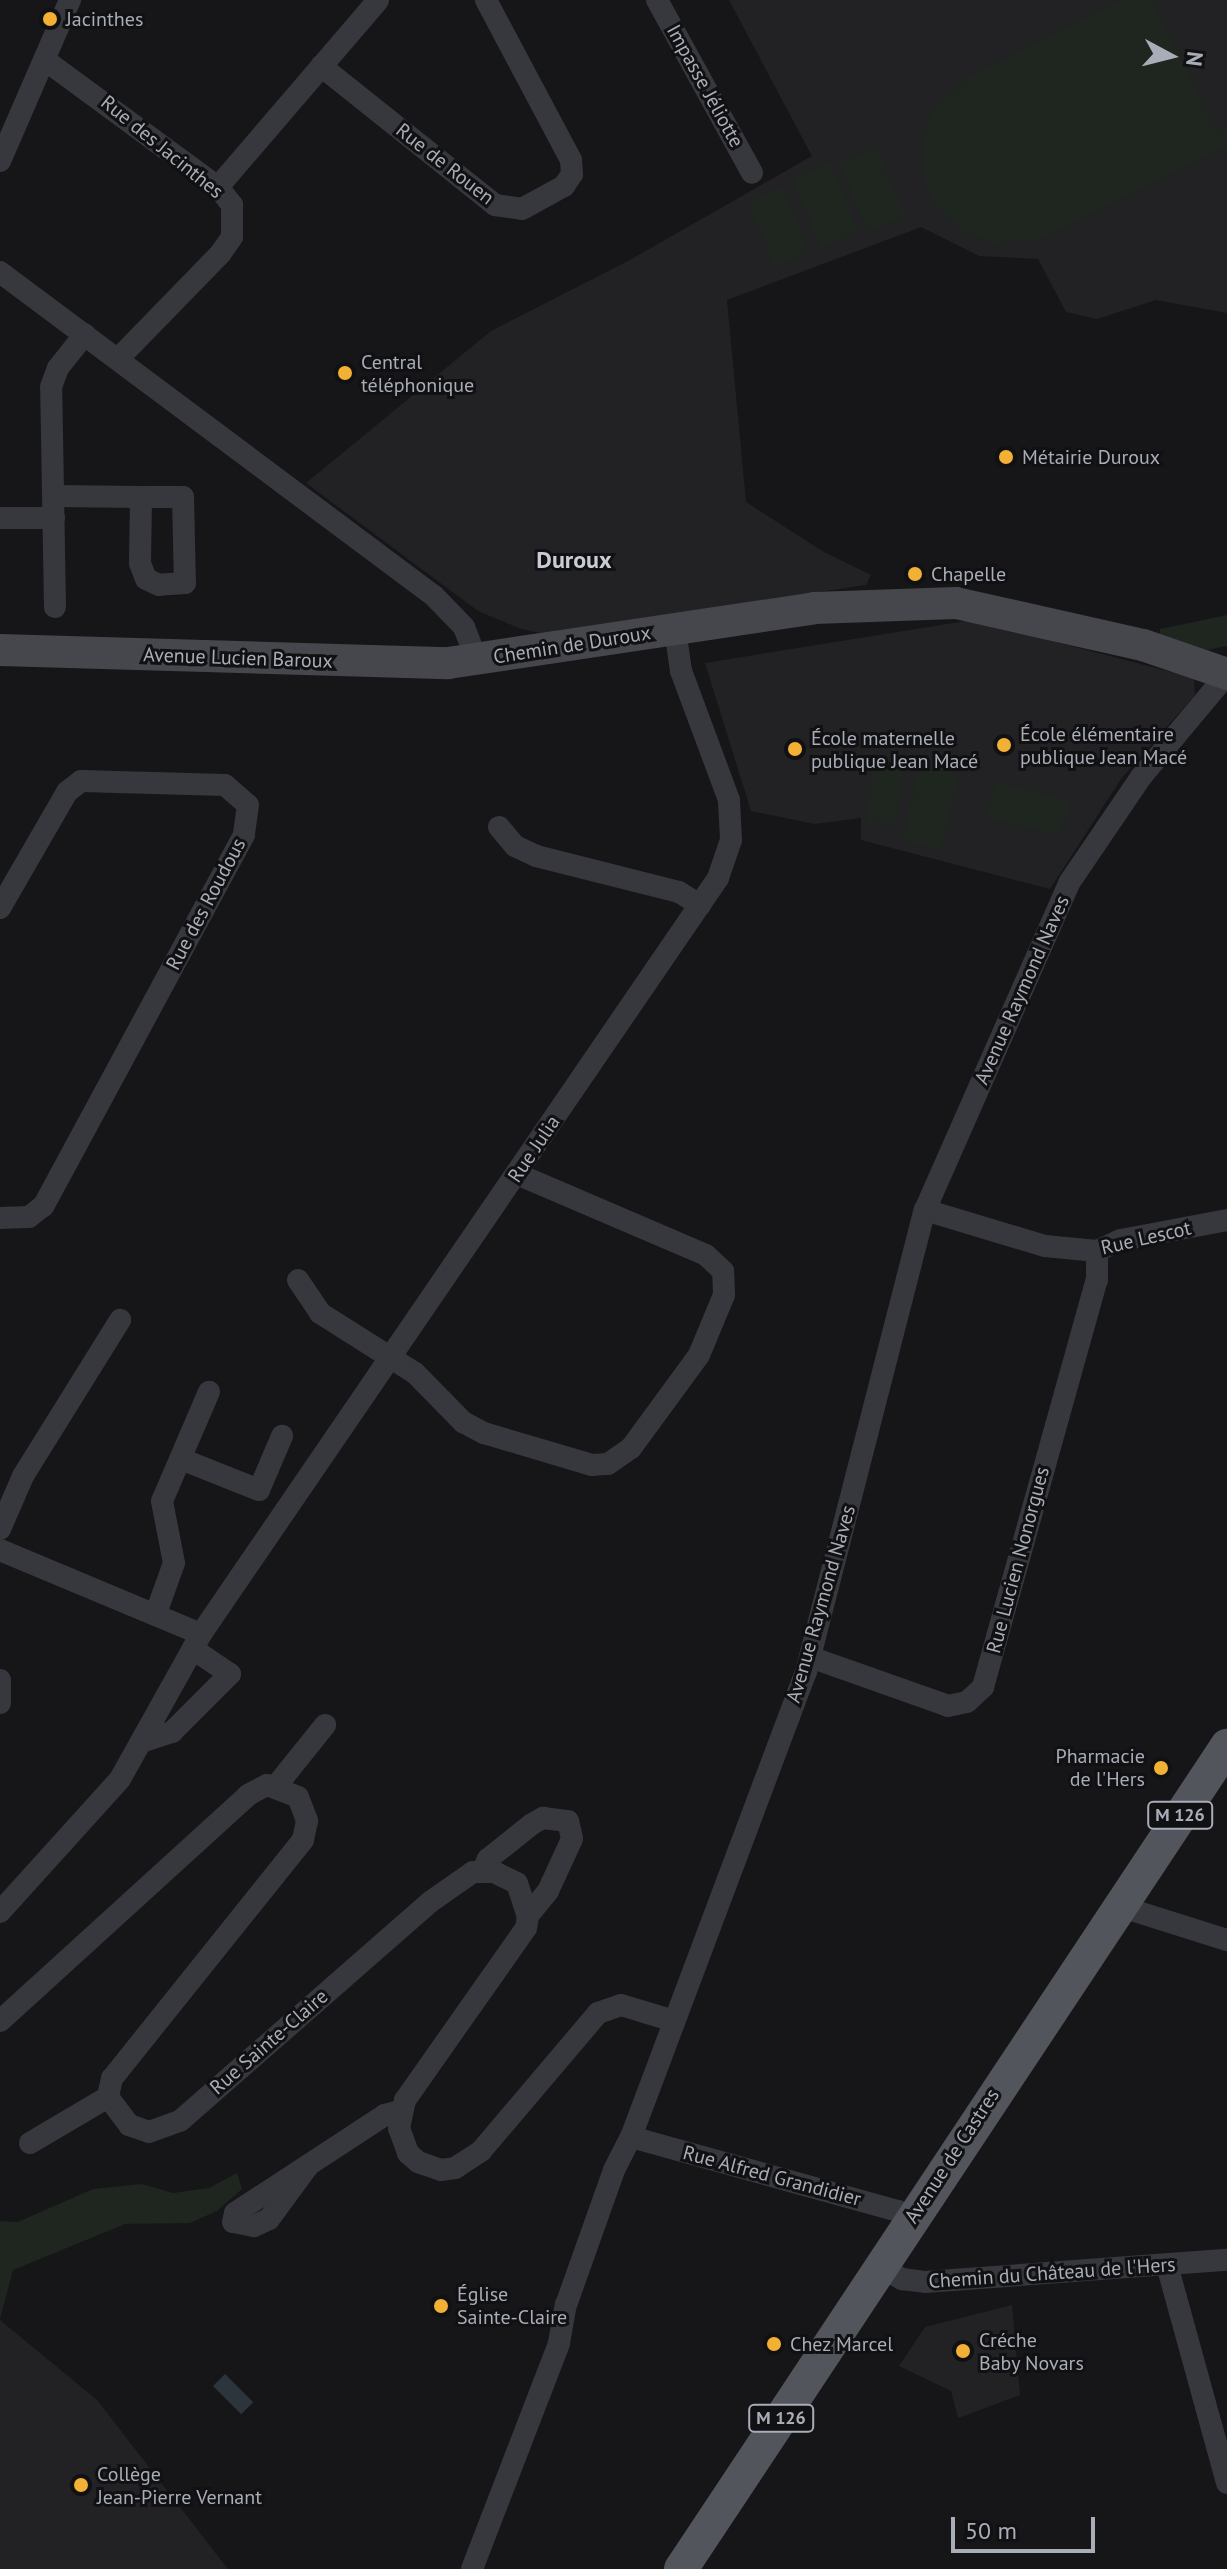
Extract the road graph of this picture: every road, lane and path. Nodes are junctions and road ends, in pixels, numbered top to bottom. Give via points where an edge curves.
1 (70, 0) edge
2 (378, 0) edge
3 (486, 0) edge
4 (657, 0) edge
5 (45, 60) junction
6 (321, 66) junction
7 (2, 152) edge
8 (752, 173) dead end
9 (218, 187) junction
10 (0, 272) edge
11 (85, 334) junction
12 (118, 359) junction
13 (141, 497) dead end
14 (54, 507) junction
15 (0, 518) edge
16 (55, 607) dead end
17 (675, 629) junction
18 (0, 650) edge
19 (476, 659) junction
20 (1227, 674) edge
21 (499, 827) dead end
22 (700, 905) junction
23 (0, 908) edge
24 (517, 1174) junction
25 (925, 1210) junction
26 (0, 1218) edge
27 (1227, 1220) edge
28 (1097, 1251) junction
29 (298, 1280) dead end
30 (120, 1320) dead end
31 (390, 1360) junction
32 (209, 1392) dead end
33 (282, 1436) dead end
34 (181, 1459) junction
35 (0, 1529) edge
36 (0, 1550) edge
37 (156, 1613) junction
38 (197, 1641) junction
39 (810, 1657) junction
40 (0, 1680) edge
41 (0, 1703) edge
42 (325, 1725) dead end
43 (141, 1742) junction
44 (1227, 1746) edge
45 (277, 1785) junction
46 (483, 1870) junction
47 (1119, 1906) junction
48 (0, 1912) edge
49 (528, 1916) junction
50 (1227, 1940) edge
51 (0, 2021) edge
52 (674, 2021) junction
53 (108, 2097) junction
54 (400, 2111) junction
55 (631, 2137) junction
56 (30, 2143) dead end
57 (308, 2166) dead end
58 (911, 2220) junction
59 (1227, 2260) edge
60 (1167, 2265) junction
61 (880, 2266) junction
62 (1227, 2483) edge
63 (472, 2569) edge
64 (681, 2569) edge

1 - 5 street
2 - 6 street
3 - 6 street, Rue de Rouen via 571,160 572,174 564,186 522,209 495,205
4 - 8 street, Impasse Jéliotte
5 - 7 street
5 - 9 street, Rue des Jacinthes
6 - 9 street
9 - 12 street, Rue des Jacinthes via 232,205 232,237
10 - 11 street, Chemin de Duroux
11 - 12 street, Chemin de Duroux
11 - 14 street via 58,368 51,387
12 - 19 street, Chemin de Duroux via 443,604 464,627
13 - 14 street
14 - 15 street
14 - 16 street
17 - 19 street, Chemin de Duroux
17 - 20 street, Chemin de Duroux via 814,608 970,604 1143,645
17 - 22 street, Rue Julia via 681,671 732,818 726,859
18 - 19 street, Avenue Lucien Baroux via 412,663
20 - 25 street, Avenue Raymond Naves via 1141,777 1069,883
21 - 22 street via 515,846 536,856 679,892
22 - 24 street, Rue Julia
23 - 26 street, Rue des Roudous via 67,792 81,781 225,785 248,805 244,835 43,1206 29,1217
24 - 31 street, Rue Julia
24 - 31 street via 716,1260 723,1271 724,1295 699,1355 631,1448 608,1464 592,1465 484,1433 463,1422 415,1373
25 - 28 street, Rue Lescot via 1045,1246
25 - 39 street, Avenue Raymond Naves
27 - 28 street, Rue Lescot via 1121,1240
28 - 39 street, Rue Lucien Nonorgues via 1097,1280 983,1687 967,1702 948,1706
29 - 31 street via 320,1313
30 - 35 street via 23,1476
31 - 38 street, Rue Julia
32 - 34 street
33 - 34 street via 259,1490
34 - 37 street via 162,1501 174,1563
36 - 37 street
37 - 38 street
38 - 43 street
38 - 43 street via 230,1674 172,1732
39 - 52 street, Avenue Raymond Naves
40 - 41 street
42 - 45 street
43 - 48 street via 120,1779
44 - 47 main road, Avenue de Castres / M 126
45 - 51 street via 248,1795
45 - 53 street via 298,1797 304,1808 303,1840 117,2070
46 - 49 street via 517,1883
46 - 49 street, Rue Sainte-Claire via 488,1859 543,1818 556,1817 573,1826 548,1891
46 - 53 street, Rue Sainte-Claire via 463,1876 430,1902 168,2129 149,2132 129,2125
47 - 50 street
47 - 58 main road, Avenue de Castres / M 126
49 - 54 street via 526,1928
52 - 54 street via 621,2005 598,2013 481,2151 455,2168 428,2167 408,2153 399,2128
52 - 55 street, Avenue Raymond Naves
53 - 56 street
54 - 57 street
55 - 58 street, Rue Alfred Grandidier via 867,2202
55 - 63 street, Avenue Raymond Naves via 614,2170 566,2305 559,2343
58 - 61 main road, Avenue de Castres / M 126
59 - 60 street, Chemin du Château de l'Hers
60 - 61 street, Chemin du Château de l'Hers via 925,2282 902,2279
60 - 62 street
61 - 64 main road, Avenue de Castres / M 126

